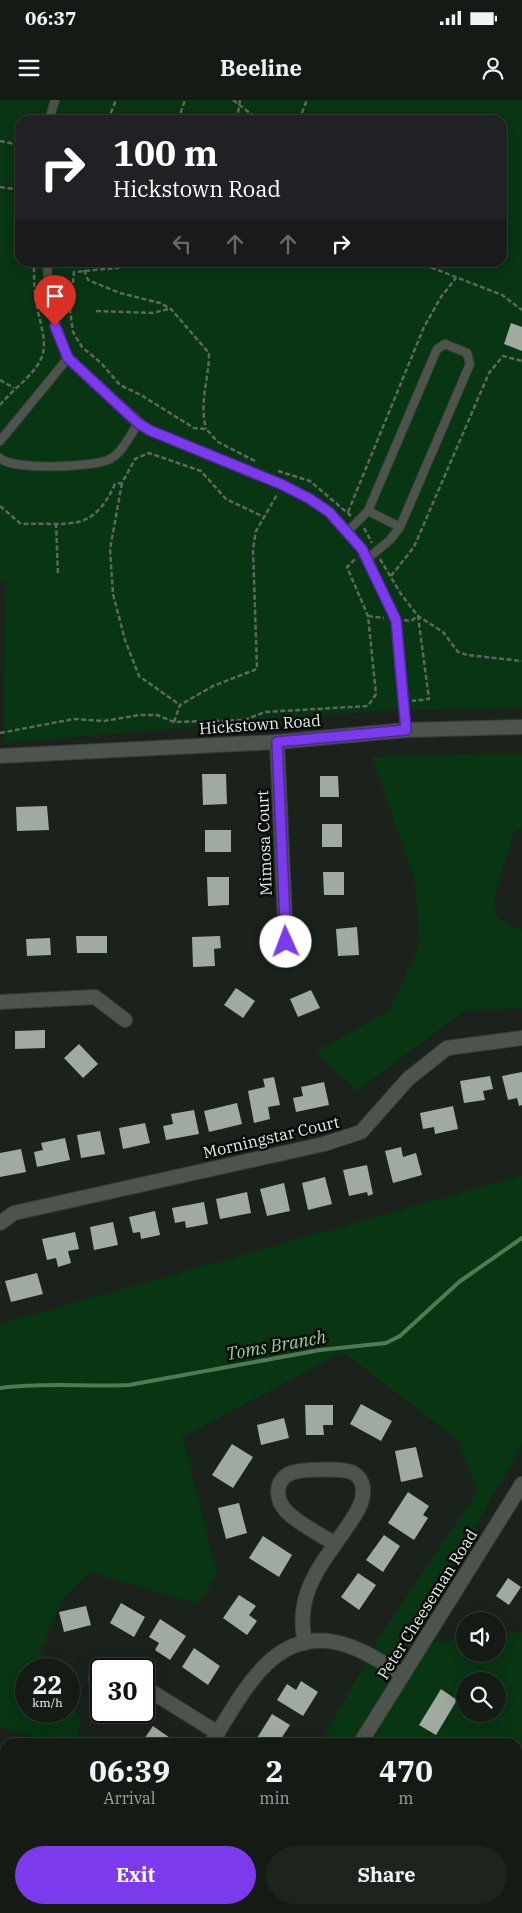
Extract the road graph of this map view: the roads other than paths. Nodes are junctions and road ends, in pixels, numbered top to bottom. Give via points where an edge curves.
1 (55, 100) edge
2 (51, 115) edge
3 (47, 267) edge
4 (68, 358) junction
5 (138, 423) junction
6 (0, 441) edge
7 (0, 458) edge
8 (368, 511) junction
9 (400, 527) junction
10 (347, 532) junction
11 (367, 559) junction
12 (522, 727) edge
13 (406, 730) junction
14 (277, 742) junction
15 (0, 756) edge
16 (286, 942) dead end
17 (0, 1002) edge
18 (125, 1020) dead end
19 (522, 1038) edge
20 (0, 1223) edge
21 (522, 1484) edge
22 (336, 1544) junction
23 (305, 1642) junction
24 (403, 1675) junction
25 (155, 1695) edge
26 (215, 1738) edge
27 (364, 1738) edge

1 - 2 lane
3 - 4 lane via 50,308
4 - 5 lane
4 - 6 lane
5 - 7 lane via 110,459 89,465 16,465
5 - 10 lane via 283,485 323,508
8 - 9 lane
8 - 9 lane via 437,349 445,344 467,353 470,364
8 - 10 lane
9 - 11 lane
10 - 11 lane
11 - 13 lane via 396,620
12 - 13 street, Hickstown Road
13 - 14 street, Hickstown Road
14 - 15 street, Hickstown Road
14 - 16 street, Mimosa Court
17 - 18 street via 95,997
19 - 20 street, Morningstar Court via 447,1048 408,1079 361,1132 314,1146 14,1213
21 - 24 street, Peter Cheeseman Road
22 - 22 street via 360,1508 364,1495 362,1482 346,1470 297,1472 286,1476 278,1490 286,1511
22 - 23 street via 304,1600 301,1622
23 - 24 street via 324,1641 349,1646
23 - 26 street via 280,1652 260,1669
24 - 27 street, Peter Cheeseman Road
25 - 26 street

